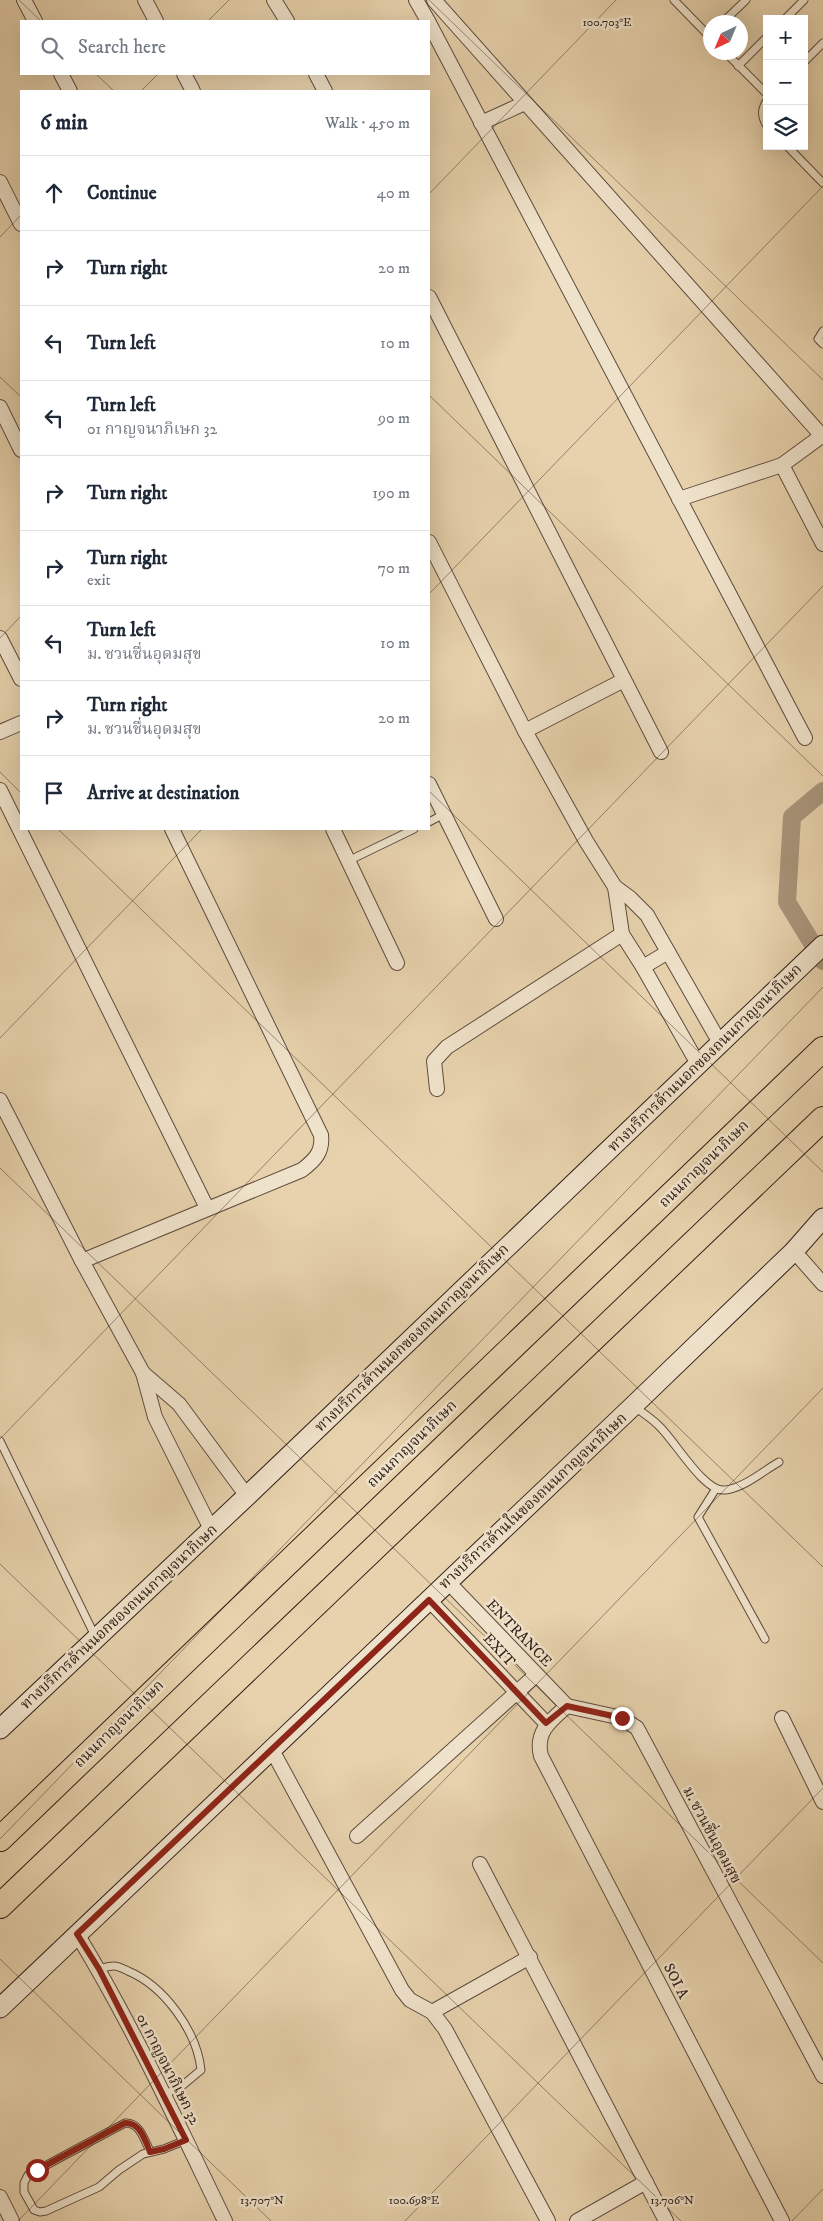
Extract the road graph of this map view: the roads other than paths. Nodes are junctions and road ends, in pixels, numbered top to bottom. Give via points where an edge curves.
1 (24, 0) edge
2 (145, 0) edge
3 (274, 0) edge
4 (416, 0) edge
5 (434, 0) edge
6 (746, 0) edge
7 (804, 0) edge
8 (678, 1) edge
9 (730, 15) edge
10 (789, 15) edge
11 (34, 20) edge
12 (155, 20) edge
13 (286, 20) edge
14 (427, 20) edge
15 (430, 26) edge
16 (703, 28) edge
17 (763, 41) edge
18 (823, 43) edge
19 (732, 60) edge
20 (806, 60) edge
21 (738, 66) junction
22 (62, 75) edge
23 (185, 75) edge
24 (316, 75) edge
25 (69, 90) edge
26 (192, 90) edge
27 (324, 90) edge
28 (763, 90) edge
29 (525, 103) junction
30 (481, 123) junction
31 (791, 150) edge
32 (0, 182) edge
33 (823, 183) edge
34 (20, 222) edge
35 (430, 299) edge
36 (823, 331) edge
37 (823, 344) edge
38 (0, 407) edge
39 (823, 436) edge
40 (20, 448) edge
41 (782, 465) junction
42 (679, 499) junction
43 (430, 544) edge
44 (823, 544) edge
45 (0, 638) edge
46 (20, 677) edge
47 (624, 680) junction
48 (20, 723) edge
49 (526, 731) junction
50 (0, 732) edge
51 (805, 738) dead end
52 (662, 752) dead end
53 (430, 786) edge
54 (0, 790) edge
55 (444, 814) junction
56 (430, 821) edge
57 (172, 830) edge
58 (332, 830) edge
59 (412, 830) edge
60 (348, 861) junction
61 (615, 887) junction
62 (496, 919) dead end
63 (622, 934) junction
64 (823, 945) edge
65 (668, 952) junction
66 (396, 963) dead end
67 (643, 967) junction
68 (720, 1043) junction
69 (823, 1049) edge
70 (698, 1064) junction
71 (437, 1089) dead end
72 (0, 1100) edge
73 (823, 1119) edge
74 (208, 1208) junction
75 (823, 1218) edge
76 (794, 1252) junction
77 (82, 1261) junction
78 (823, 1284) edge
79 (143, 1373) junction
80 (634, 1406) junction
81 (0, 1441) edge
82 (780, 1462) dead end
83 (715, 1490) junction
84 (247, 1496) junction
85 (211, 1529) junction
86 (448, 1582) junction
87 (429, 1600) junction
88 (95, 1638) junction
89 (765, 1639) dead end
90 (536, 1675) junction
91 (518, 1693) junction
92 (567, 1706) junction
93 (782, 1718) dead end
94 (546, 1723) junction
95 (0, 1729) edge
96 (272, 1750) junction
97 (823, 1802) edge
98 (357, 1836) dead end
99 (0, 1839) edge
100 (480, 1864) dead end
101 (0, 1906) edge
102 (77, 1934) junction
103 (530, 1958) junction
104 (99, 1969) junction
105 (0, 2008) edge
106 (432, 2012) junction
107 (823, 2076) edge
108 (164, 2095) junction
109 (186, 2140) junction
110 (150, 2152) junction
111 (646, 2182) junction
112 (0, 2197) edge
113 (12, 2221) edge
114 (225, 2221) edge
115 (548, 2221) edge
116 (577, 2221) edge
117 (666, 2221) edge
118 (782, 2221) edge

1 - 11 street
2 - 12 street
3 - 13 street
4 - 14 street
5 - 29 street
6 - 9 lane
7 - 10 lane
8 - 16 lane
15 - 30 street
17 - 21 lane
18 - 20 lane
19 - 21 lane
21 - 28 lane
22 - 25 street
23 - 26 street
24 - 27 street
29 - 30 street
29 - 39 street
30 - 42 street
31 - 33 lane
32 - 34 street
35 - 47 street
36 - 37 lane via 818,339
38 - 40 street
39 - 41 street
41 - 42 street
41 - 44 street
42 - 51 street
43 - 49 street
45 - 46 street
47 - 49 street
47 - 52 street
48 - 50 street
49 - 61 street
53 - 55 street
54 - 74 street
55 - 56 lane
55 - 62 street
57 - 74 street via 322,1142 320,1153 302,1170
58 - 60 street
59 - 60 lane
60 - 66 street
61 - 63 street
61 - 65 street via 646,914
63 - 67 street
63 - 71 street via 447,1047 434,1061
64 - 68 main road, ทางบริการด้านนอกของถนนกาญจนาภิเษก
65 - 67 street
65 - 68 street
67 - 70 street
68 - 70 main road, ทางบริการด้านนอกของถนนกาญจนาภิเษก
69 - 99 highway, ถนนกาญจนาภิเษก
70 - 84 main road, ทางบริการด้านนอกของถนนกาญจนาภิเษก
72 - 77 street
73 - 101 highway
74 - 77 street
75 - 76 main road, ทางบริการด้านในของถนนกาญจนาภิเษก
76 - 78 street
76 - 80 main road, ทางบริการด้านในของถนนกาญจนาภิเษก
77 - 79 street
79 - 84 street via 180,1404
79 - 85 street via 156,1417
80 - 83 lane via 658,1425
80 - 86 main road, ทางบริการด้านในของถนนกาญจนาภิเษก
81 - 88 lane
82 - 83 lane via 736,1487
83 - 89 lane via 698,1517
84 - 85 main road, ทางบริการด้านนอกของถนนกาญจนาภิเษก
85 - 88 main road, ทางบริการด้านนอกของถนนกาญจนาภิเษก
86 - 87 main road, ทางบริการด้านในของถนนกาญจนาภิเษก
86 - 90 street, ENTRANCE
87 - 91 street, EXIT
87 - 96 main road, ทางบริการด้านในของถนนกาญจนาภิเษก
88 - 95 main road, ทางบริการด้านนอกของถนนกาญจนาภิเษก
90 - 91 street
90 - 92 street, ENTRANCE
91 - 94 street, EXIT
91 - 98 street
92 - 94 street
92 - 107 street, ม. ชวนชื่นอุดมสุข via 622,1718 637,1728
93 - 97 street
94 - 118 street, SOI A via 538,1746 541,1756
96 - 102 main road, ทางบริการด้านในของถนนกาญจนาภิเษก
96 - 106 street via 402,1990 410,2000
100 - 103 street
102 - 104 street, 01 กาญจนาภิเษก 32
102 - 105 main road, ทางบริการด้านในของถนนกาญจนาภิเษก
103 - 106 street
103 - 111 street
104 - 108 street, 01 กาญจนาภิเษก 32
104 - 108 lane via 114,1965 140,1976 164,1995 180,2015 199,2056 201,2070
106 - 115 street via 445,2028
108 - 109 street, 01 กาญจนาภิเษก 32
109 - 110 lane
109 - 114 street, 01 กาญจนาภิเษก 32
110 - 110 lane via 136,2126 131,2122 125,2123 28,2176 24,2192 34,2210 46,2211 99,2187 142,2154
111 - 116 street
111 - 117 street
112 - 113 street

